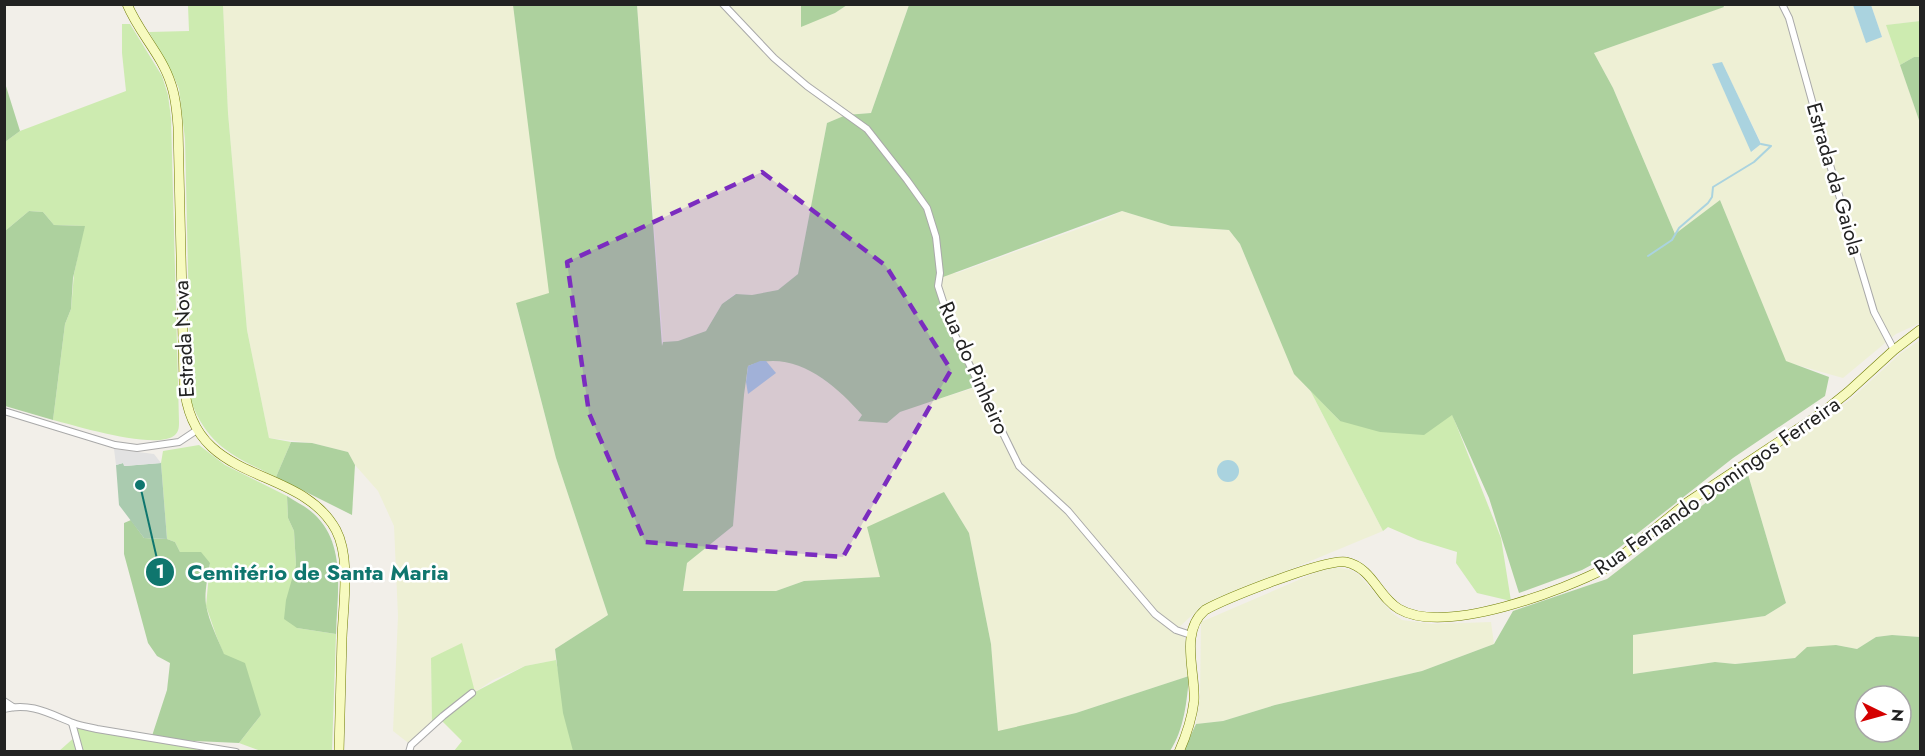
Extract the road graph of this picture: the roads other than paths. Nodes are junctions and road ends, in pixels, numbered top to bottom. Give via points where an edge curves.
1 (128, 4) edge
2 (723, 4) edge
3 (1782, 4) edge
4 (1920, 330) edge
5 (1894, 350) junction
6 (4, 411) edge
7 (198, 430) junction
8 (1191, 635) junction
9 (472, 693) dead end
10 (4, 701) edge
11 (13, 707) junction
12 (4, 709) edge
13 (72, 722) junction
14 (80, 752) edge
15 (236, 752) edge
16 (339, 752) edge
17 (410, 752) edge
18 (1179, 752) edge

1 - 7 street, Estrada Nova via 162,63 175,99 184,383 186,404
2 - 8 street, Rua do Pinheiro via 774,58 867,129 907,180 927,208 936,237 938,286 952,329 1019,466 1068,511 1155,614 1176,630
3 - 5 street, Estrada da Gaiola via 1874,312
4 - 5 street, Rua Fernando Domingos Ferreira
5 - 8 street, Rua Fernando Domingos Ferreira via 1822,413 1688,502 1596,574 1488,612 1439,617 1402,611 1362,569 1348,562 1334,562 1211,607 1195,620
6 - 7 street via 115,445 137,448 179,442
7 - 16 street, Estrada Nova via 232,462 311,502 339,536 344,576
8 - 18 street via 1194,703
9 - 17 street via 418,738
10 - 11 street
11 - 12 street
11 - 13 street via 51,712
13 - 14 street
13 - 15 street

